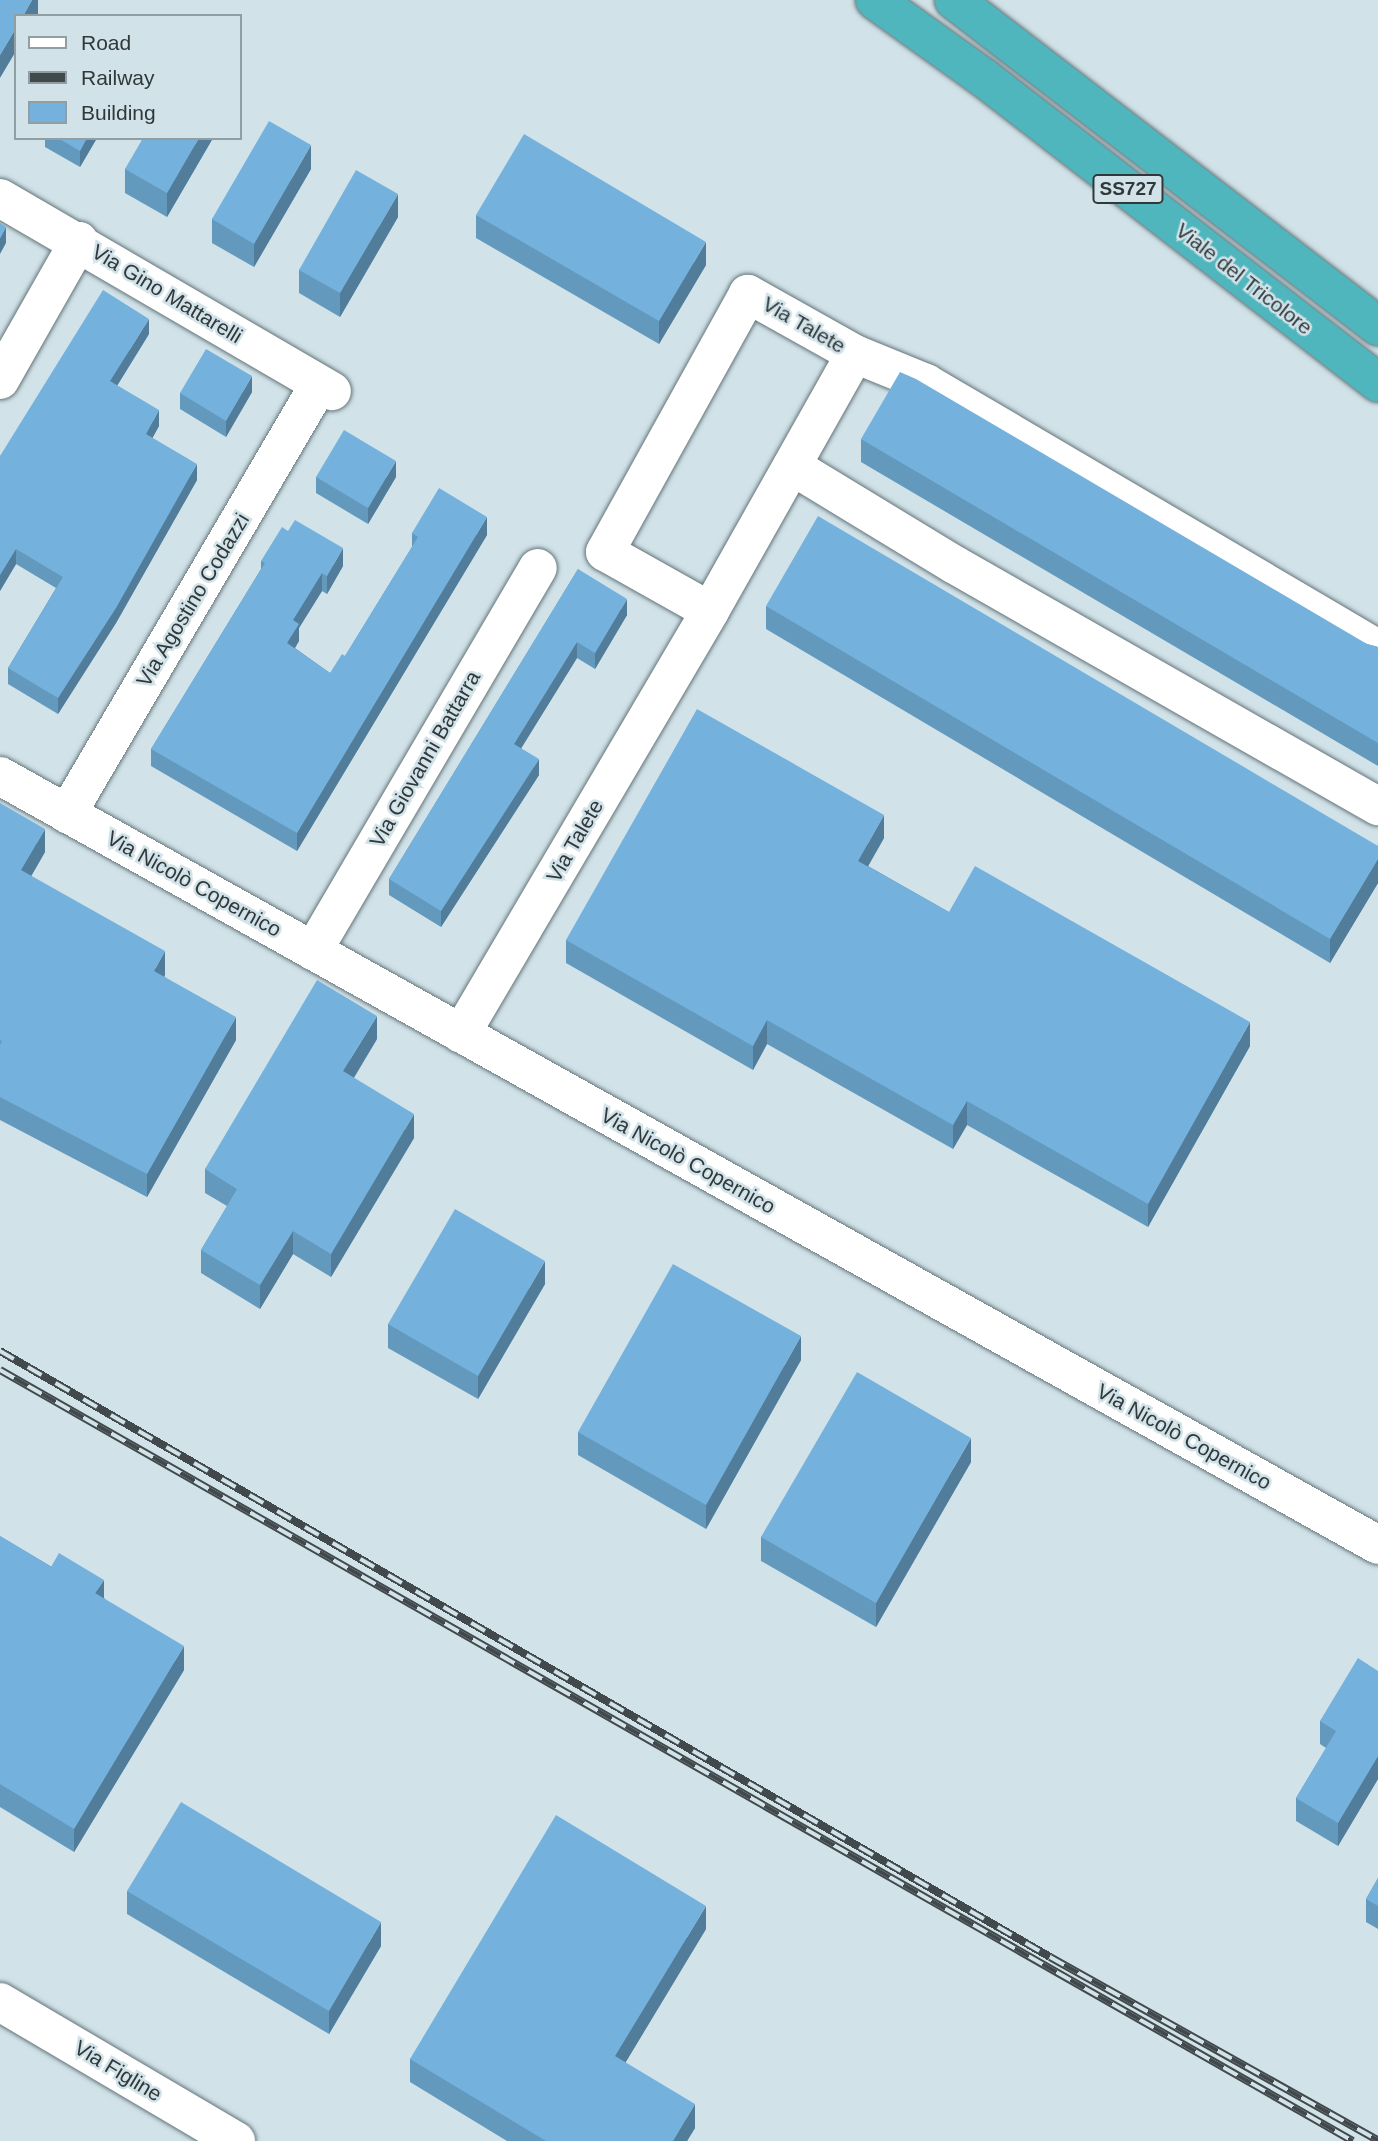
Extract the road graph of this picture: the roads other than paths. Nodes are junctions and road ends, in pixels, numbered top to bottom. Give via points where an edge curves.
1 (875, 0) edge
2 (954, 0) edge
3 (0, 198) edge
4 (79, 242) junction
5 (1378, 326) edge
6 (855, 354) junction
7 (0, 380) edge
8 (1378, 383) edge
9 (326, 388) joint
10 (792, 466) junction
11 (538, 568) dead end
12 (710, 611) junction
13 (1378, 649) edge
14 (0, 776) edge
15 (1378, 806) edge
16 (67, 814) junction
17 (313, 951) junction
18 (461, 1034) junction
19 (1378, 1545) edge
20 (0, 2002) edge
21 (236, 2141) edge

1 - 8 highway, Viale del Tricolore / SS727 via 984,78
2 - 5 highway, Viale del Tricolore / SS727
3 - 4 street, Via Gino Mattarelli
4 - 7 street
4 - 9 street, Via Gino Mattarelli
6 - 10 street, Via Talete
6 - 12 street, Via Talete via 748,294 605,552
6 - 13 street via 926,383
9 - 16 street, Via Agostino Codazzi
10 - 12 street, Via Talete
10 - 15 street via 955,565
11 - 17 street, Via Giovanni Battarra
12 - 18 street, Via Talete
14 - 16 street, Via Nicolò Copernico
16 - 17 street, Via Nicolò Copernico
17 - 18 street, Via Nicolò Copernico
18 - 19 street, Via Nicolò Copernico
20 - 21 street, Via Figline

